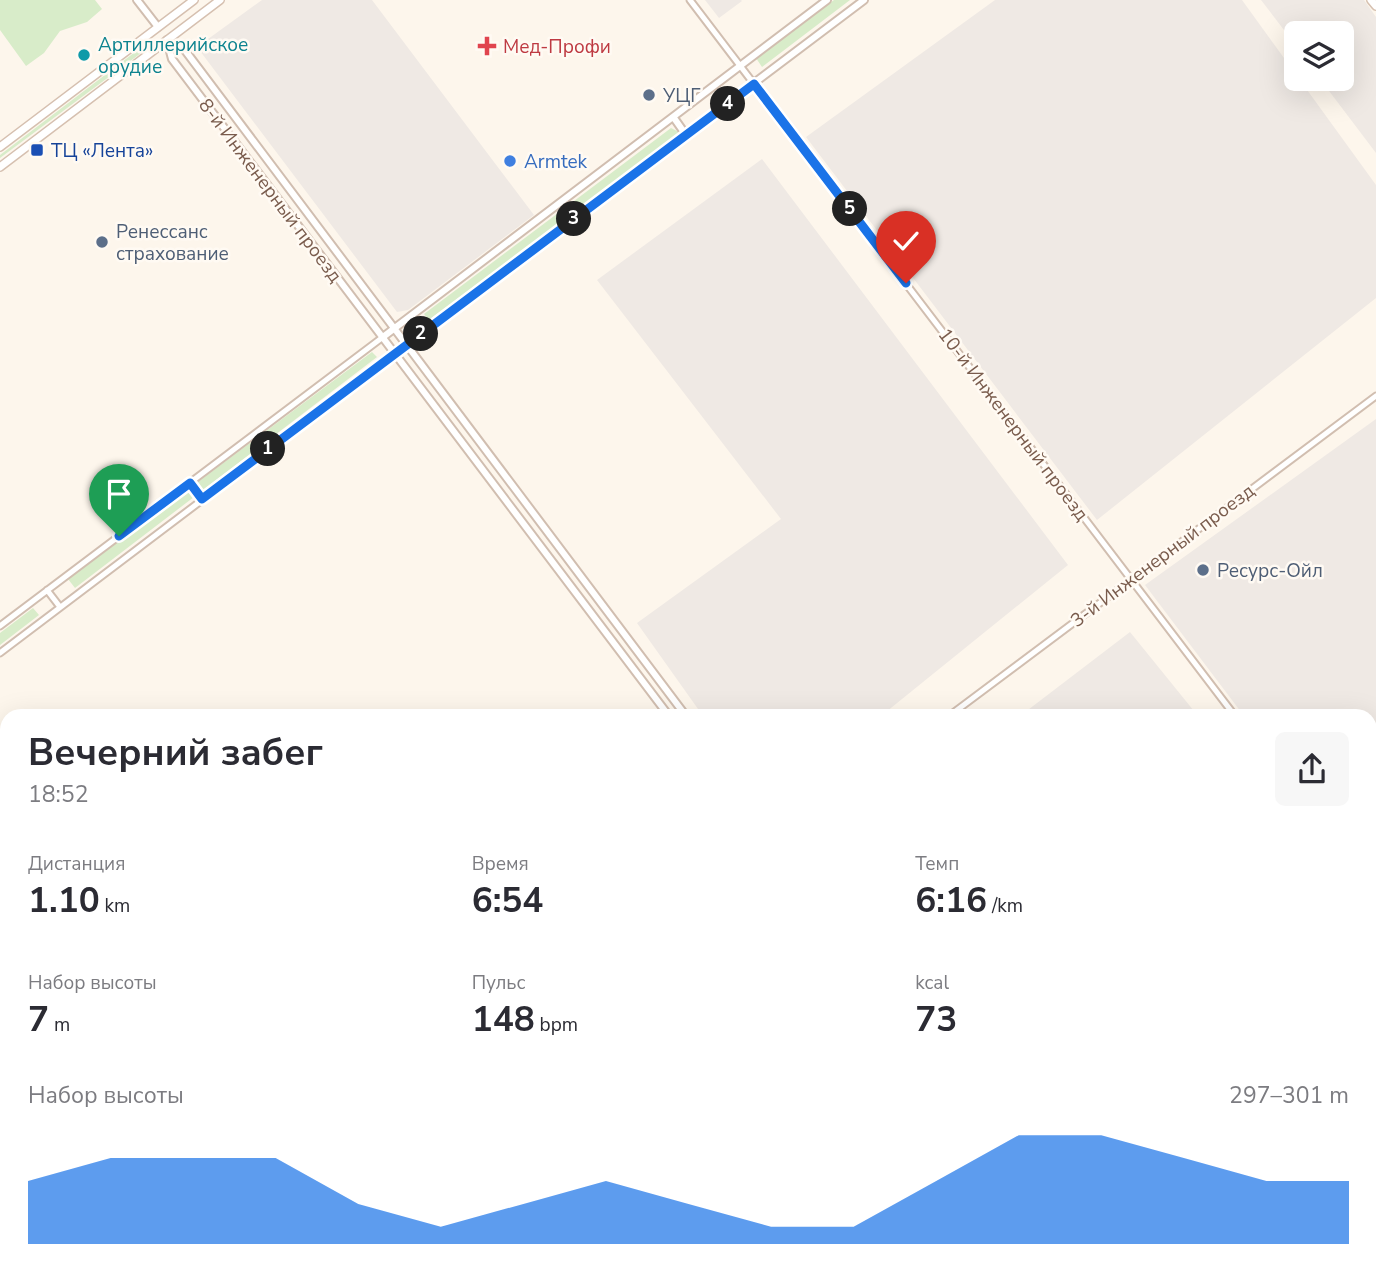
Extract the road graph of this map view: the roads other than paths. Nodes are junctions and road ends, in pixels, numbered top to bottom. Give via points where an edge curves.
1 (137, 0) edge
2 (194, 0) edge
3 (220, 0) edge
4 (690, 0) edge
5 (827, 0) edge
6 (864, 0) edge
7 (1371, 0) edge
8 (1376, 6) edge
9 (158, 27) junction
10 (167, 40) junction
11 (740, 67) junction
12 (754, 84) junction
13 (674, 118) junction
14 (686, 135) junction
15 (0, 147) edge
16 (0, 167) edge
17 (364, 288) junction
18 (352, 297) junction
19 (394, 329) junction
20 (383, 337) junction
21 (407, 345) junction
22 (395, 354) junction
23 (1376, 396) edge
24 (188, 485) junction
25 (202, 499) junction
26 (1130, 578) junction
27 (47, 590) junction
28 (60, 607) junction
29 (0, 626) edge
30 (0, 653) edge
31 (664, 709) edge
32 (681, 709) edge
33 (958, 709) edge
34 (1230, 709) edge

1 - 9 street
2 - 9 main road
3 - 10 main road
4 - 11 street, 10-й Инженерный проезд
5 - 11 street
6 - 12 street
7 - 8 main road
9 - 10 main road
9 - 15 main road
10 - 16 main road
10 - 17 street, 8-й Инженерный проезд via 184,49
10 - 18 street, 8-й Инженерный проезд via 172,59
11 - 12 street, 10-й Инженерный проезд
11 - 13 street
12 - 14 street
12 - 26 street, 10-й Инженерный проезд
13 - 14 street
13 - 19 street
14 - 21 street
17 - 18 street
17 - 19 street, 8-й Инженерный проезд
18 - 20 street, 8-й Инженерный проезд
19 - 20 street
19 - 21 street, 8-й Инженерный проезд
20 - 22 street, 8-й Инженерный проезд
20 - 24 street
21 - 22 street
21 - 32 street, 8-й Инженерный проезд
22 - 25 street
22 - 31 street, 8-й Инженерный проезд
23 - 26 street, 3-й Инженерный проезд
24 - 25 street
24 - 27 street
25 - 28 street
26 - 33 street, 3-й Инженерный проезд
26 - 34 street, 10-й Инженерный проезд
27 - 28 street
27 - 29 street
28 - 30 street

